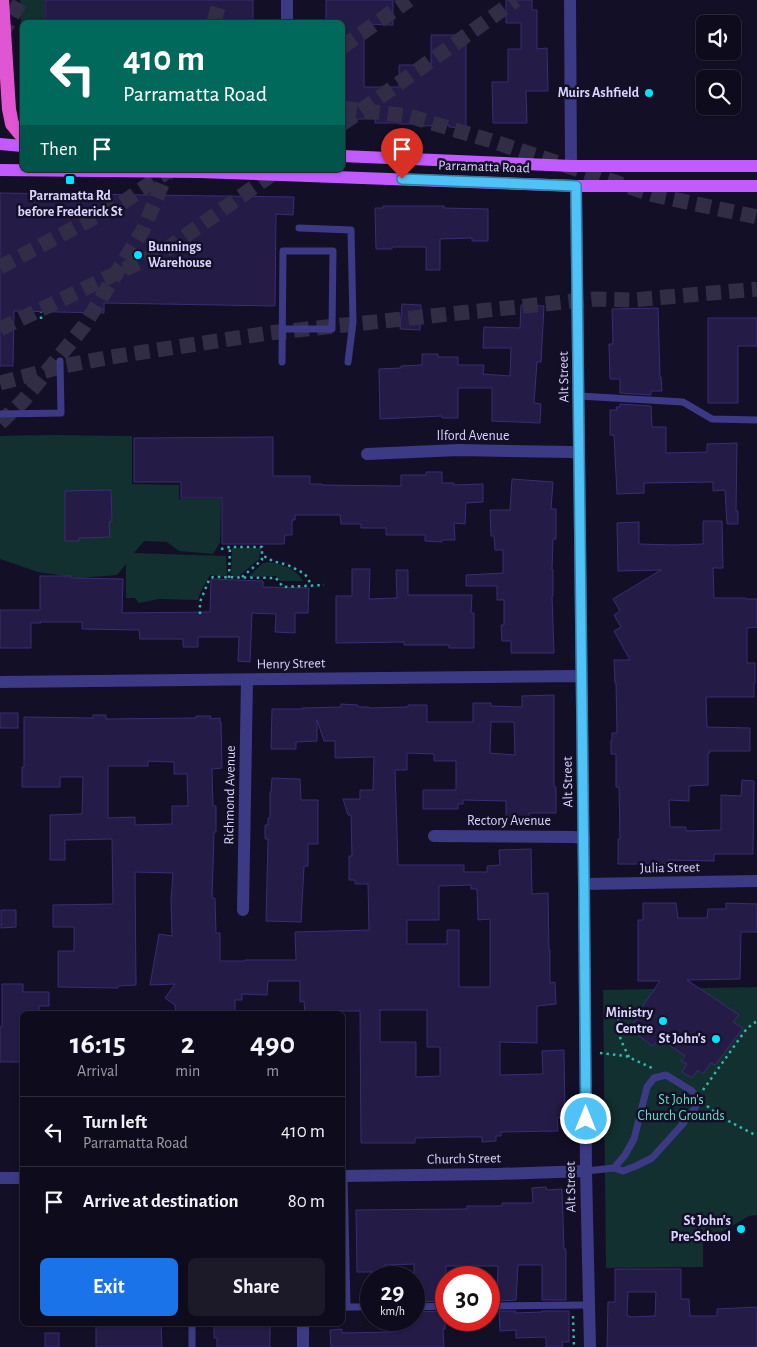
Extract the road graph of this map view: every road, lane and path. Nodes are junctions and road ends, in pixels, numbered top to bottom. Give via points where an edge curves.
1 (2, 0) edge
2 (287, 0) edge
3 (570, 0) edge
4 (287, 20) edge
5 (20, 134) edge
6 (0, 144) edge
7 (20, 146) edge
8 (345, 156) edge
9 (571, 166) junction
10 (757, 166) edge
11 (0, 170) edge
12 (20, 170) edge
13 (200, 172) edge
14 (576, 186) junction
15 (757, 186) edge
16 (299, 228) dead end
17 (41, 312) dead end
18 (41, 320) dead end
19 (282, 329) junction
20 (60, 361) dead end
21 (282, 362) dead end
22 (348, 362) dead end
23 (579, 396) junction
24 (0, 414) edge
25 (757, 420) edge
26 (367, 454) dead end
27 (579, 454) junction
28 (230, 547) junction
29 (221, 549) dead end
30 (262, 556) junction
31 (229, 578) junction
32 (241, 578) junction
33 (324, 585) dead end
34 (312, 586) junction
35 (200, 614) dead end
36 (582, 677) junction
37 (247, 680) junction
38 (0, 682) edge
39 (434, 836) dead end
40 (584, 838) junction
41 (757, 881) edge
42 (584, 884) junction
43 (244, 910) dead end
44 (639, 1010) dead end
45 (757, 1022) edge
46 (600, 1053) dead end
47 (629, 1057) junction
48 (654, 1078) junction
49 (697, 1098) junction
50 (757, 1136) edge
51 (614, 1168) junction
52 (586, 1171) junction
53 (345, 1176) edge
54 (0, 1178) edge
55 (20, 1178) edge
56 (590, 1305) junction
57 (500, 1306) edge
58 (345, 1307) edge
59 (360, 1307) edge
60 (192, 1326) edge
61 (303, 1326) edge
62 (192, 1347) edge
63 (303, 1347) edge
64 (590, 1347) edge

1 - 5 highway via 9,109 12,124
2 - 4 street
3 - 9 street
6 - 7 main road
8 - 9 main road, Parramatta Road
9 - 10 main road, Parramatta Road
11 - 12 main road, Parramatta Road
13 - 14 main road, Parramatta Road
14 - 15 main road, Parramatta Road
14 - 23 street, Alt Street
16 - 22 lane via 351,230 353,322
17 - 18 path
19 - 19 lane via 283,251 333,251 332,329
19 - 21 lane
20 - 24 lane via 61,413
23 - 25 lane via 683,402 712,418
23 - 27 street, Alt Street
26 - 27 street, Ilford Avenue via 458,450
27 - 36 street, Alt Street
28 - 29 path
28 - 30 path via 262,547
28 - 31 path
30 - 32 path via 262,560
30 - 34 path via 306,574
31 - 32 path
31 - 35 path via 209,580 200,602
32 - 34 path via 276,578 283,587
33 - 34 path
36 - 37 street, Henry Street
36 - 40 street, Alt Street
37 - 38 street, Henry Street
37 - 43 street, Richmond Avenue
39 - 40 street, Rectory Avenue
40 - 42 street, Alt Street
41 - 42 street, Julia Street
42 - 52 street, Alt Street
44 - 47 path via 622,1010 618,1016 617,1028
45 - 49 path via 745,1031
46 - 47 path
47 - 48 path via 653,1068
48 - 49 lane via 666,1075 692,1091
48 - 51 lane via 647,1087 634,1139
49 - 50 path via 721,1117
49 - 51 lane via 695,1108 652,1158 623,1171
51 - 52 lane
52 - 53 street, Church Street
52 - 56 street, Alt Street
54 - 55 street
56 - 57 lane
56 - 64 street, Alt Street
58 - 59 lane
60 - 62 lane
61 - 63 street

